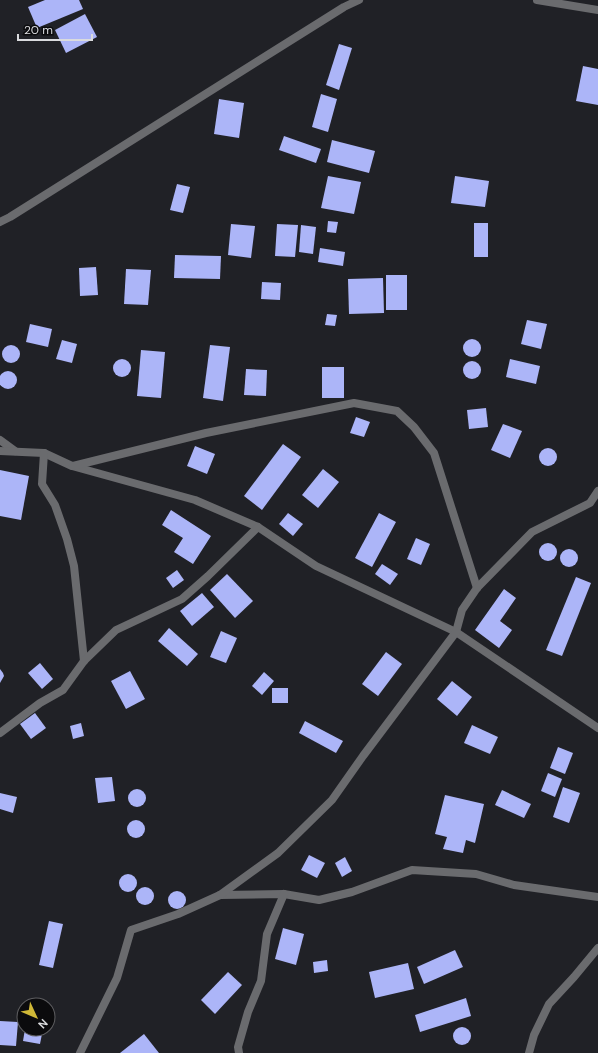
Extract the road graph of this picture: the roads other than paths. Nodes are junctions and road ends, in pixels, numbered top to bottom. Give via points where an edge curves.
1 (359, 0) edge
2 (537, 0) edge
3 (598, 10) edge
4 (0, 222) edge
5 (0, 440) edge
6 (0, 451) edge
7 (15, 451) junction
8 (44, 453) junction
9 (72, 466) junction
10 (598, 491) edge
11 (258, 527) junction
12 (477, 588) junction
13 (456, 632) junction
14 (84, 661) junction
15 (598, 728) edge
16 (0, 733) edge
17 (284, 894) junction
18 (220, 895) junction
19 (598, 897) edge
20 (598, 948) edge
21 (80, 1053) edge
22 (239, 1053) edge
23 (529, 1053) edge

1 - 4 street
2 - 3 street
5 - 7 street
6 - 7 street
7 - 8 street
8 - 9 street
8 - 14 street via 42,484 55,505 74,566
9 - 11 street via 195,500
9 - 12 street via 206,433 354,403 397,411 414,426 434,453
10 - 12 street via 590,503 532,532
11 - 13 street via 316,566
11 - 14 street via 182,599 116,630
12 - 13 street via 462,610
13 - 15 street
13 - 18 street via 332,800 278,853
14 - 16 street via 63,690 40,703
17 - 18 street
17 - 19 street via 319,900 352,892 412,870 476,874 514,885
17 - 22 street via 267,934 261,981 248,1012 238,1046
18 - 21 street via 178,914 131,930 117,978
20 - 23 street via 549,1004 534,1035

